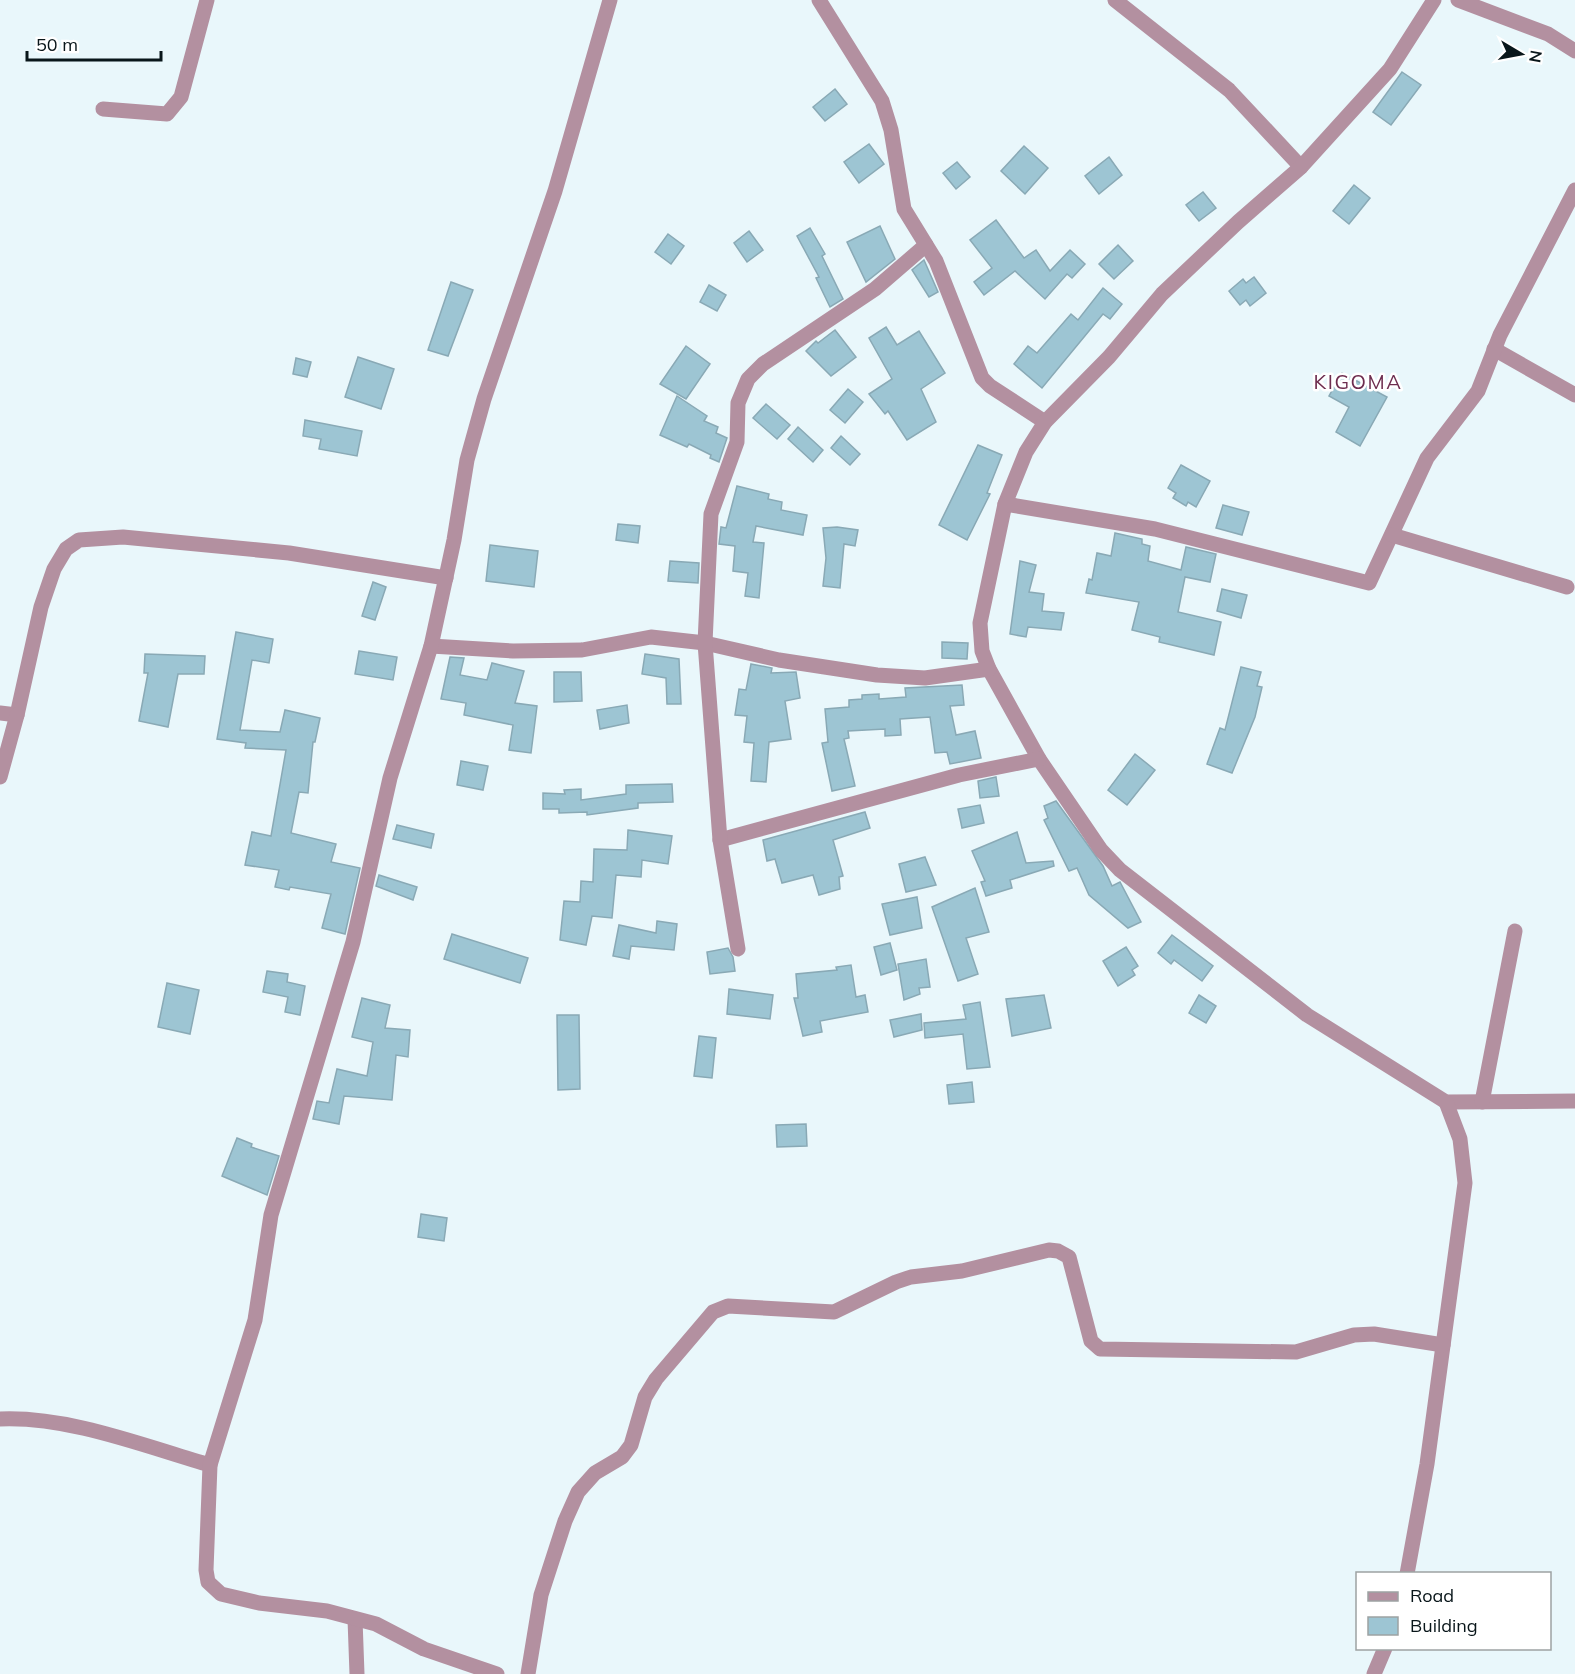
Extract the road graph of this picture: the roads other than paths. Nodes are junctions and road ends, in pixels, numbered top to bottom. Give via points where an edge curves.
1 (207, 0) edge
2 (610, 0) edge
3 (819, 0) edge
4 (1115, 0) edge
5 (1434, 0) edge
6 (1458, 0) edge
7 (1575, 51) edge
8 (103, 109) dead end
9 (1301, 167) junction
10 (1575, 190) edge
11 (926, 245) junction
12 (1494, 349) junction
13 (1575, 395) edge
14 (1045, 422) junction
15 (1005, 504) junction
16 (1392, 535) junction
17 (446, 578) junction
18 (1567, 587) dead end
19 (705, 643) junction
20 (431, 646) junction
21 (989, 669) junction
22 (0, 713) edge
23 (17, 715) junction
24 (1039, 759) junction
25 (0, 777) edge
26 (720, 840) junction
27 (1515, 931) dead end
28 (738, 949) dead end
29 (1575, 1101) edge
30 (1446, 1102) junction
31 (1482, 1102) junction
32 (1443, 1345) junction
33 (0, 1419) edge
34 (210, 1465) junction
35 (1407, 1572) edge
36 (355, 1619) junction
37 (1384, 1650) edge
38 (357, 1674) edge
39 (497, 1674) edge
40 (528, 1674) edge
41 (1374, 1674) edge

1 - 8 street via 181,97 174,109 167,114
2 - 17 street via 555,191 484,399 467,460
3 - 11 street via 882,100 904,209
4 - 9 street via 1229,90
5 - 9 street via 1390,69
6 - 7 street via 1548,34
9 - 14 street via 1162,294 1109,357
10 - 12 street
11 - 14 street via 936,261 982,378
11 - 19 street via 875,289 763,364 748,379 738,403 737,442 711,514
12 - 13 street
12 - 16 street via 1478,392 1427,458
14 - 15 street via 1026,452
15 - 16 street via 1155,529 1365,584 1372,580
15 - 21 street via 980,623 982,651
16 - 18 street
17 - 20 street
17 - 23 street via 289,553 123,537 79,540 66,549 54,569 41,607
19 - 20 street via 651,636 582,650
19 - 21 street via 779,660 877,675 925,678
19 - 26 street
20 - 34 street via 390,778 353,942 271,1215 255,1320
21 - 24 street
22 - 23 street
23 - 25 street
24 - 26 street via 959,775
24 - 30 street via 1101,850 1120,870 1307,1015
26 - 28 street
27 - 31 street
29 - 31 street
30 - 31 street
30 - 32 street via 1460,1138 1465,1183
32 - 35 street
32 - 40 street via 1374,1334 1354,1335 1296,1352 1100,1349 1091,1341 1069,1257 1049,1250 896,1281 834,1312 728,1306 713,1312 656,1379 645,1397 631,1445 622,1457 595,1473 578,1492 541,1595
33 - 34 street via 61,1423
34 - 36 street via 206,1570 213,1589 241,1600 327,1611
36 - 38 street
36 - 39 street via 376,1624 424,1649
37 - 41 street

